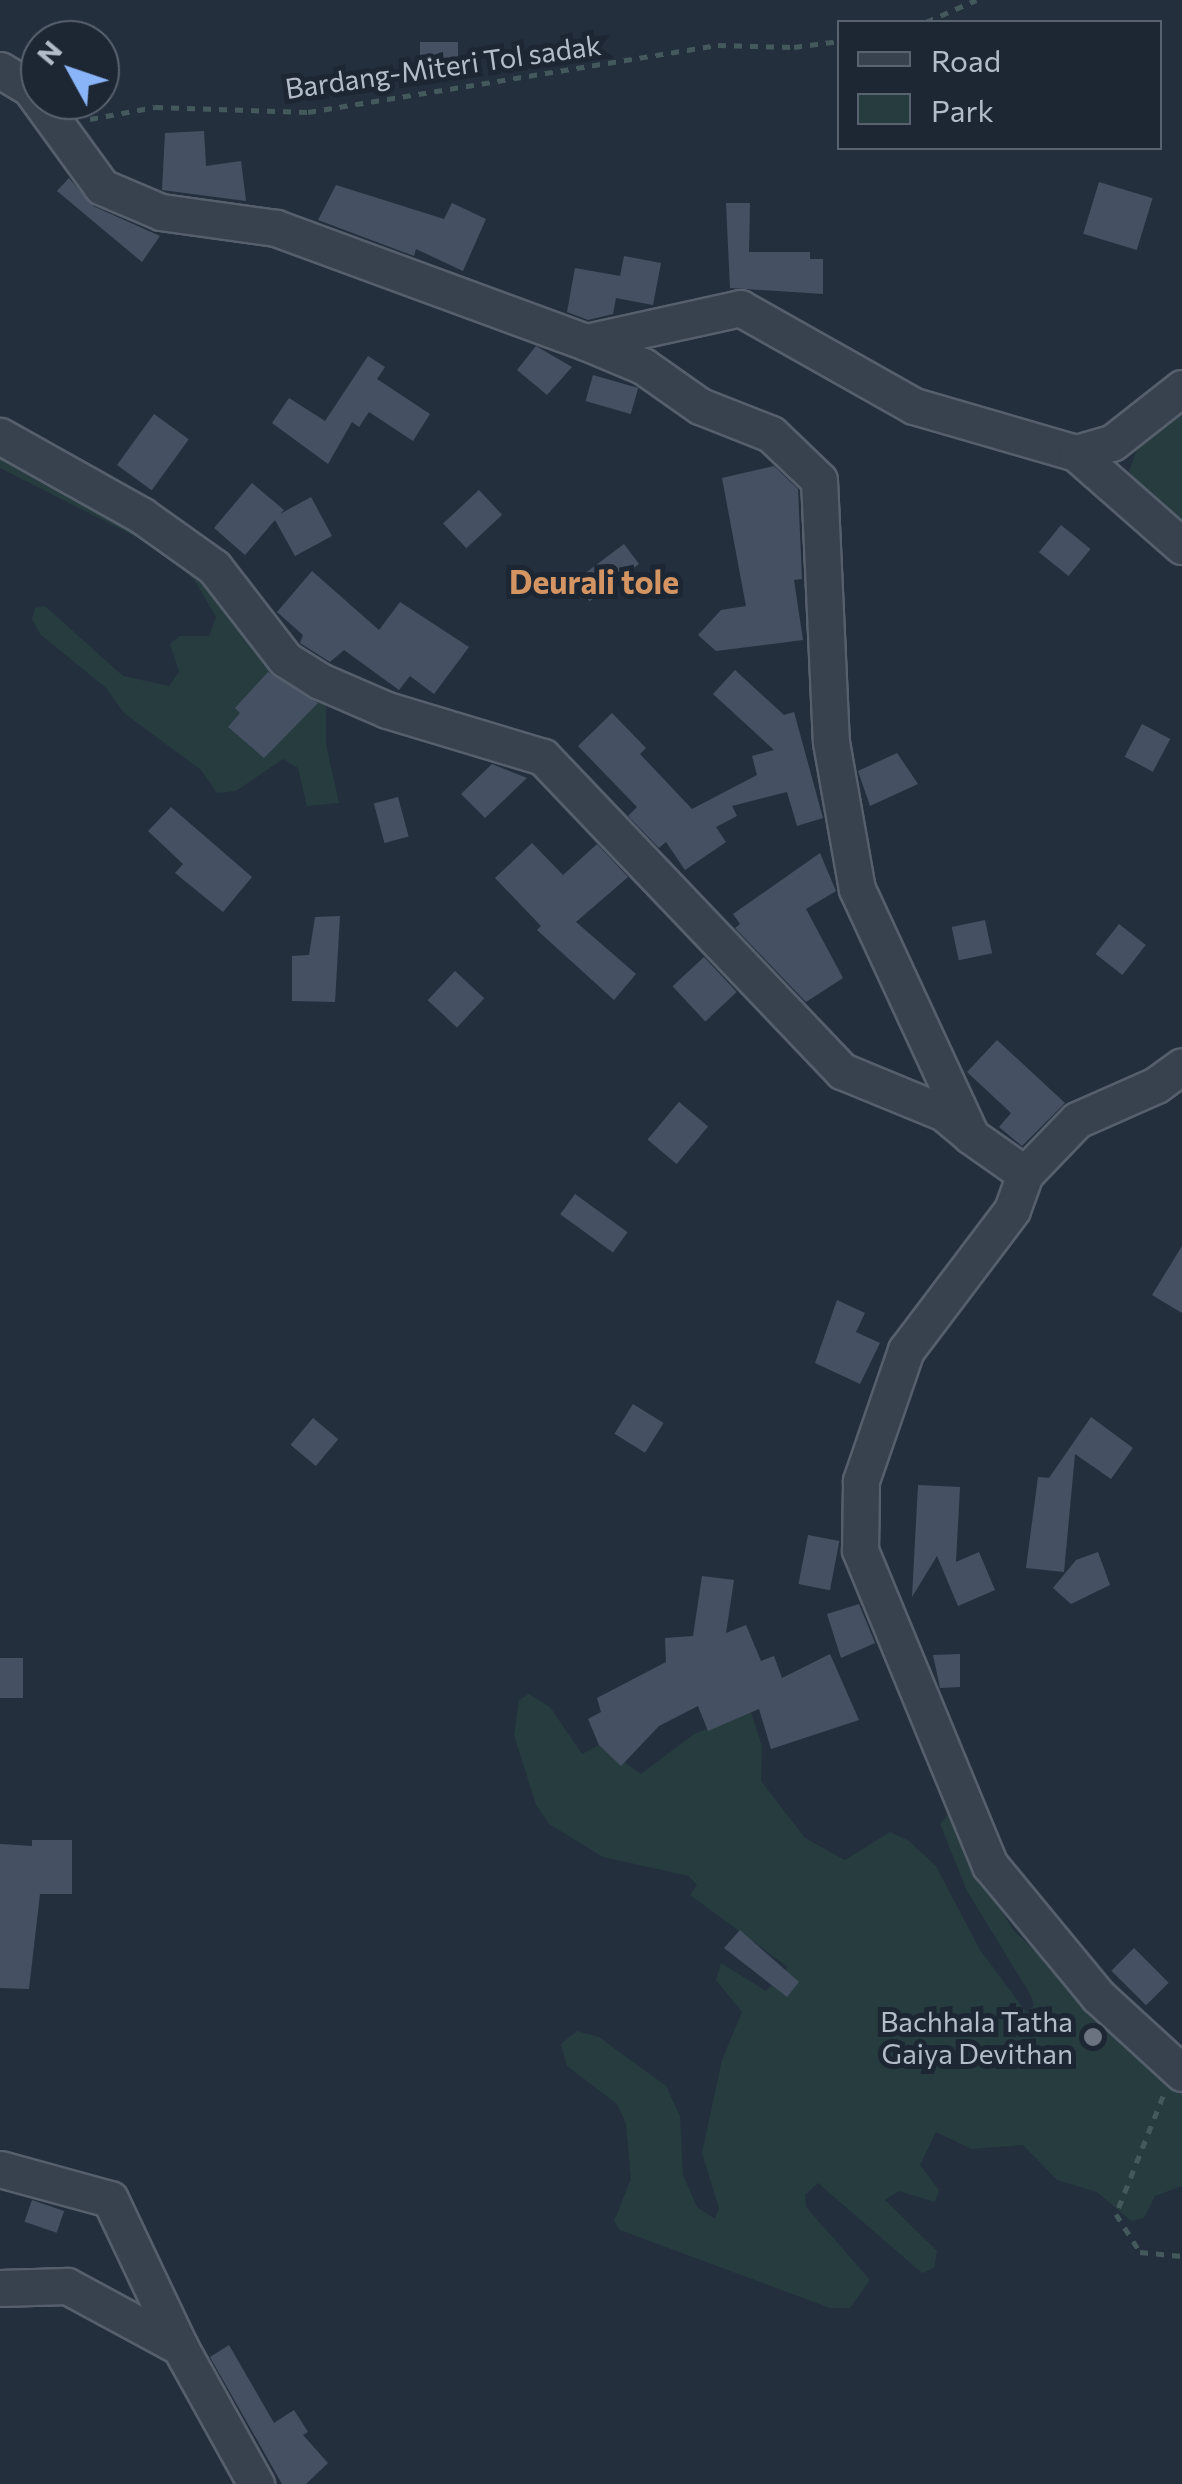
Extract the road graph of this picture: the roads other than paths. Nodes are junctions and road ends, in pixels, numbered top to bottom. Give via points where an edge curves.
1 (0, 70) edge
2 (586, 342) junction
3 (1182, 388) edge
4 (0, 436) edge
5 (1076, 453) junction
6 (1182, 546) edge
7 (1182, 1066) edge
8 (971, 1136) junction
9 (1025, 1174) junction
10 (1178, 2071) edge
11 (0, 2169) edge
12 (0, 2288) edge
13 (180, 2347) junction
14 (256, 2484) edge

1 - 2 street via 30,88 102,187 161,212 276,228
2 - 5 street via 740,308 914,406
2 - 8 street via 643,366 700,406 771,434 819,480 831,742 857,889
3 - 5 street via 1112,443
4 - 8 street via 141,515 214,567 285,659 320,681 387,710 543,757 842,1071 944,1113
5 - 6 street
7 - 9 street via 1156,1086 1077,1120
8 - 9 street
9 - 10 street via 1012,1210 906,1350 861,1481 860,1550 990,1865 1098,1996
11 - 13 street via 110,2199
12 - 13 street via 67,2286
13 - 14 street

